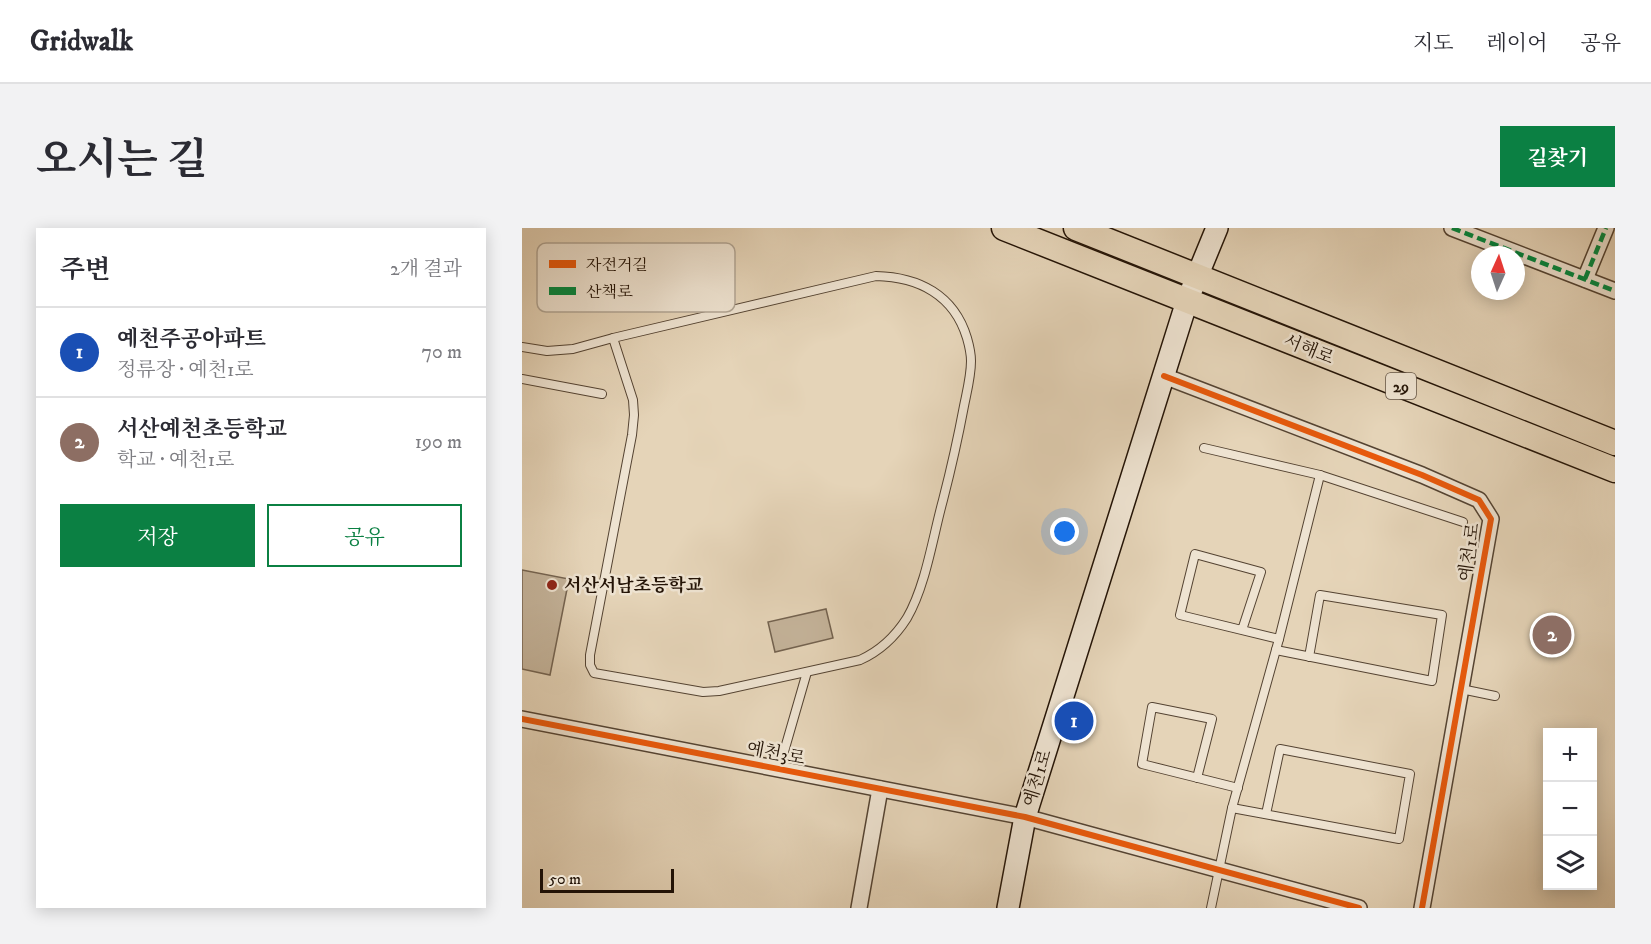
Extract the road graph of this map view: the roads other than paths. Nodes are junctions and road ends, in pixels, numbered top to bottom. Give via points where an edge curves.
1 (1004, 228) edge
2 (1076, 228) edge
3 (1218, 228) edge
4 (1452, 228) edge
5 (1606, 228) edge
6 (1197, 278) junction
7 (1585, 279) junction
8 (1615, 291) edge
9 (1187, 301) junction
10 (735, 309) edge
11 (724, 312) edge
12 (614, 338) junction
13 (522, 347) edge
14 (1164, 376) junction
15 (522, 379) edge
16 (602, 394) dead end
17 (1615, 443) edge
18 (1204, 448) dead end
19 (1615, 470) edge
20 (1320, 474) junction
21 (1463, 522) dead end
22 (1242, 630) junction
23 (1279, 639) junction
24 (1276, 650) junction
25 (1309, 657) junction
26 (807, 672) junction
27 (1461, 689) junction
28 (1495, 696) dead end
29 (522, 718) edge
30 (779, 769) junction
31 (1197, 778) junction
32 (1238, 788) junction
33 (880, 789) junction
34 (1232, 808) junction
35 (1266, 814) junction
36 (1025, 817) junction
37 (1219, 870) junction
38 (859, 908) edge
39 (1008, 908) edge
40 (1211, 908) edge
41 (1359, 908) edge
42 (1422, 908) edge

1 - 9 main road, 서해로 / 29
2 - 6 main road, 서해로 / 29
3 - 6 street, 예천1로
4 - 7 street
5 - 7 street
6 - 9 street, 예천1로
6 - 17 main road, 서해로 / 29
7 - 8 street
9 - 14 street, 예천1로
9 - 19 main road, 서해로 / 29
10 - 26 lane via 876,276 903,279 938,294 958,318 970,353 969,381 957,441 912,608 893,636 876,651 860,660
11 - 12 lane
12 - 13 lane via 573,349 547,351
12 - 26 lane via 634,415 590,655 591,669 599,674 710,692
14 - 27 street, 예천1로 via 1479,500 1491,519
14 - 36 street, 예천1로
15 - 16 lane
18 - 20 lane
20 - 21 lane
20 - 23 lane
22 - 22 lane via 1180,615 1195,554 1261,572
22 - 23 lane
23 - 24 lane
24 - 25 lane
24 - 32 lane
25 - 25 lane via 1432,681 1442,615 1320,595
26 - 30 lane
27 - 28 lane
27 - 42 street, 예천1로
29 - 30 street, 예천3로
30 - 33 street, 예천3로
31 - 31 lane via 1142,764 1152,707 1212,719
31 - 32 lane
32 - 34 lane
33 - 36 street, 예천3로
33 - 38 street
34 - 35 lane
34 - 37 lane
35 - 35 lane via 1399,839 1410,774 1280,750
36 - 37 street, 예천3로
36 - 39 street, 예천1로
37 - 40 lane
37 - 41 street, 예천3로

